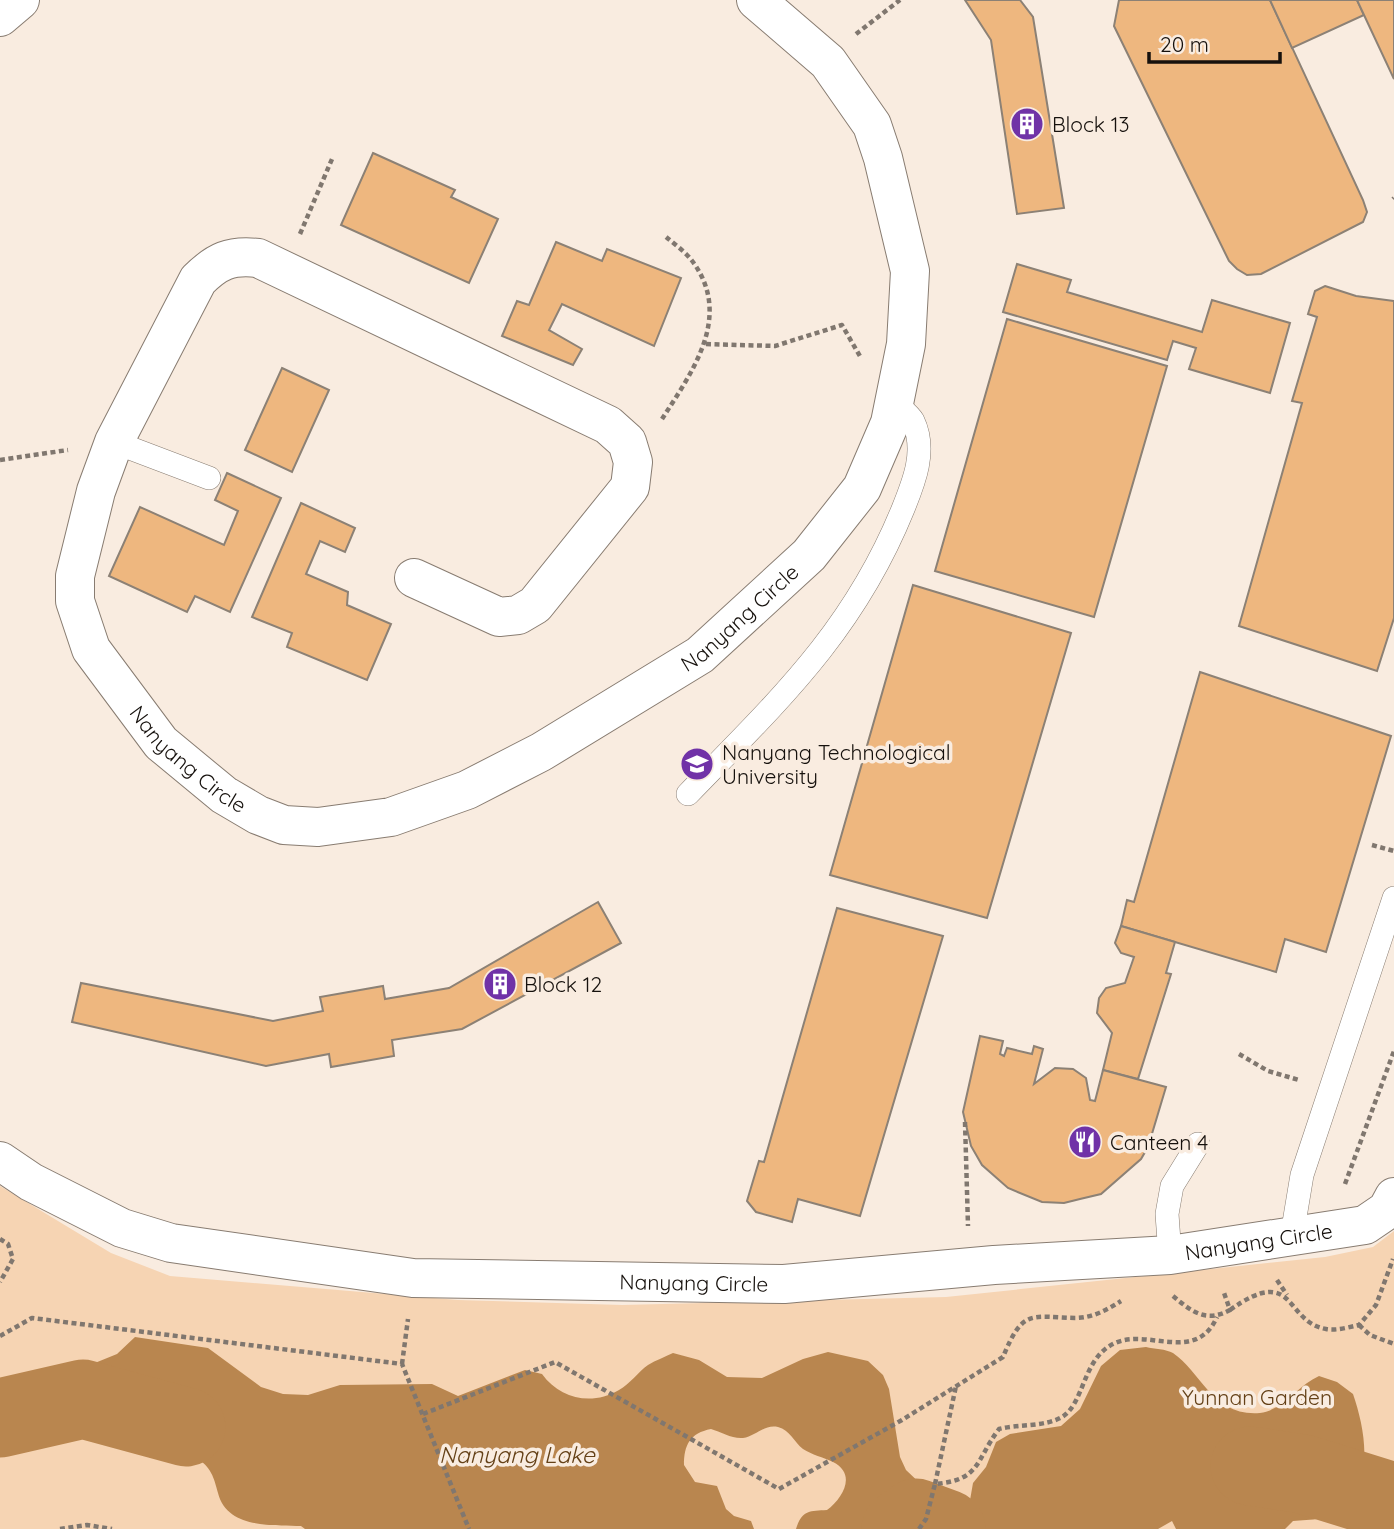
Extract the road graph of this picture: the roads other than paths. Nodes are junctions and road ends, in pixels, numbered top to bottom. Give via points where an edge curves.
1 (20, 0) edge
2 (756, 0) edge
3 (0, 17) edge
4 (894, 402) junction
5 (114, 442) junction
6 (209, 478) dead end
7 (414, 579) dead end
8 (688, 794) dead end
9 (1394, 898) edge
10 (1198, 1144) dead end
11 (0, 1161) edge
12 (1394, 1197) edge
13 (1292, 1235) junction
14 (1170, 1255) junction

1 - 3 street
2 - 4 street, Nanyang Circle via 828,62 876,136 910,271 906,344
4 - 5 street, Nanyang Circle via 890,423 862,488 809,555 700,655 541,752 467,790 391,817 318,827 284,825 224,794 161,743 91,649 75,601 75,576 96,491
4 - 8 lane via 912,420 919,461 878,565 824,650
5 - 6 lane
5 - 7 street, Nanyang Circle via 198,281 216,262 238,256 258,258 608,425 627,442 634,462 630,487 535,605 518,615 499,617
9 - 13 lane via 1302,1175
10 - 14 lane via 1172,1186 1167,1214
11 - 14 street, Nanyang Circle via 122,1228 171,1243 413,1278 784,1284
12 - 13 street, Nanyang Circle via 1387,1210 1365,1225
13 - 14 street, Nanyang Circle

